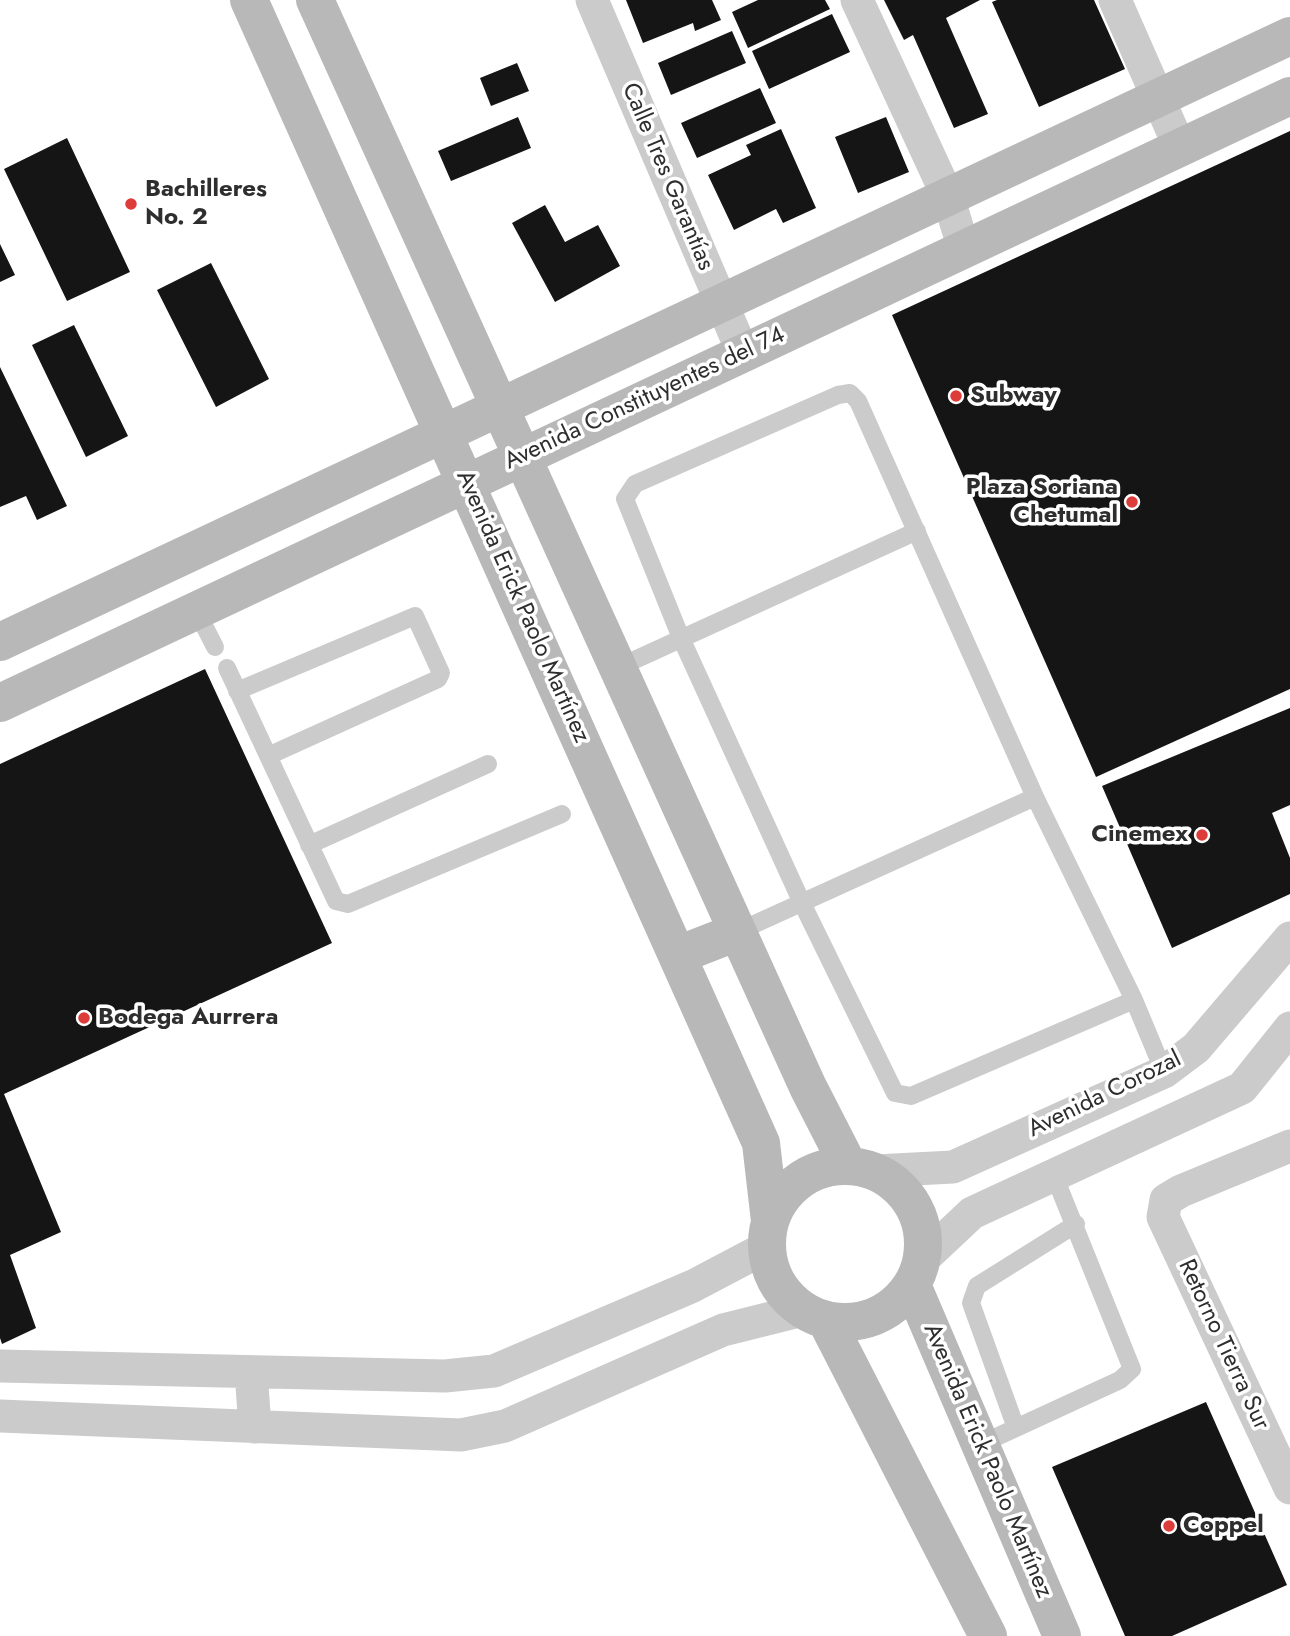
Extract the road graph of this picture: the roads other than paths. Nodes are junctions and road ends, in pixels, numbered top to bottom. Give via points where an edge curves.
1 (249, 0) edge
2 (315, 0) edge
3 (592, 0) edge
4 (857, 0) edge
5 (1115, 0) edge
6 (1290, 36) edge
7 (1290, 96) edge
8 (1158, 98) junction
9 (1180, 148) junction
10 (948, 197) junction
11 (964, 249) junction
12 (721, 304) junction
13 (743, 353) junction
14 (499, 408) junction
15 (444, 434) junction
16 (521, 457) junction
17 (467, 483) junction
18 (917, 531) junction
19 (196, 611) junction
20 (681, 638) junction
21 (0, 642) edge
22 (215, 647) dead end
23 (227, 668) dead end
24 (617, 668) junction
25 (559, 689) junction
26 (237, 691) junction
27 (0, 703) edge
28 (268, 756) junction
29 (488, 764) dead end
30 (1035, 797) junction
31 (562, 814) dead end
32 (309, 845) junction
33 (802, 902) junction
34 (737, 932) junction
35 (1290, 938) edge
36 (678, 955) junction
37 (1134, 1000) junction
38 (1290, 1028) edge
39 (1164, 1072) junction
40 (1290, 1146) edge
41 (862, 1168) junction
42 (1054, 1175) junction
43 (1076, 1224) junction
44 (769, 1234) junction
45 (917, 1273) junction
46 (815, 1315) junction
47 (0, 1366) edge
48 (251, 1372) junction
49 (0, 1416) edge
50 (255, 1427) junction
51 (1016, 1428) junction
52 (979, 1445) junction
53 (1290, 1488) edge
54 (988, 1636) edge
55 (1062, 1636) edge

1 - 15 main road, Avenida Erick Paolo Martínez
2 - 14 main road
3 - 12 street, Calle Tres Garantías
4 - 10 street
5 - 8 street
6 - 8 main road
7 - 9 main road, Avenida Constituyentes del 74
8 - 9 street
8 - 10 main road
9 - 11 main road, Avenida Constituyentes del 74
10 - 11 street
10 - 12 main road
11 - 13 main road, Avenida Constituyentes del 74
12 - 13 street, Calle Tres Garantías
12 - 14 main road
13 - 16 main road, Avenida Constituyentes del 74
14 - 15 main road
14 - 16 main road
15 - 17 main road, Avenida Erick Paolo Martínez
15 - 21 main road
16 - 17 main road, Avenida Constituyentes del 74
16 - 24 main road
17 - 19 main road, Avenida Constituyentes del 74
17 - 25 main road, Avenida Erick Paolo Martínez
18 - 20 lane
18 - 20 lane via 858,401 850,393 635,484 625,499
18 - 30 lane
19 - 22 lane
19 - 27 main road, Avenida Constituyentes del 74
20 - 24 lane
20 - 33 lane
23 - 26 lane
24 - 25 main road
24 - 34 main road
25 - 36 main road, Avenida Erick Paolo Martínez via 599,801
26 - 28 lane
26 - 28 lane via 415,616 441,673 438,679
28 - 32 lane
29 - 32 lane
30 - 33 lane
30 - 37 lane
31 - 32 lane via 348,904 336,901
33 - 34 lane
33 - 37 lane via 895,1093 911,1096
34 - 36 main road
34 - 41 main road via 808,1087
35 - 39 street, Avenida Corozal via 1196,1048
36 - 44 main road, Avenida Erick Paolo Martínez via 761,1143
37 - 39 lane
38 - 42 street, Avenida Corozal via 1242,1088
39 - 41 street, Avenida Corozal via 953,1167
40 - 53 street, Retorno Tierra Sur via 1166,1200 1163,1217
41 - 44 main road via 822,1168 799,1180 781,1198
41 - 45 main road via 901,1190 919,1217 924,1239
42 - 43 lane
42 - 45 street, Avenida Corozal via 972,1213
43 - 51 lane via 977,1286 971,1303
43 - 51 lane via 1132,1369 1120,1380
44 - 46 main road via 772,1272 785,1294
44 - 48 street via 693,1286 494,1371 445,1376
45 - 46 main road via 896,1304 876,1317 851,1323
45 - 52 main road, Avenida Erick Paolo Martínez
46 - 50 street via 723,1330 505,1426 483,1431 461,1435
46 - 54 main road
47 - 48 street
48 - 50 street
49 - 50 street
51 - 52 lane
52 - 55 main road, Avenida Erick Paolo Martínez

